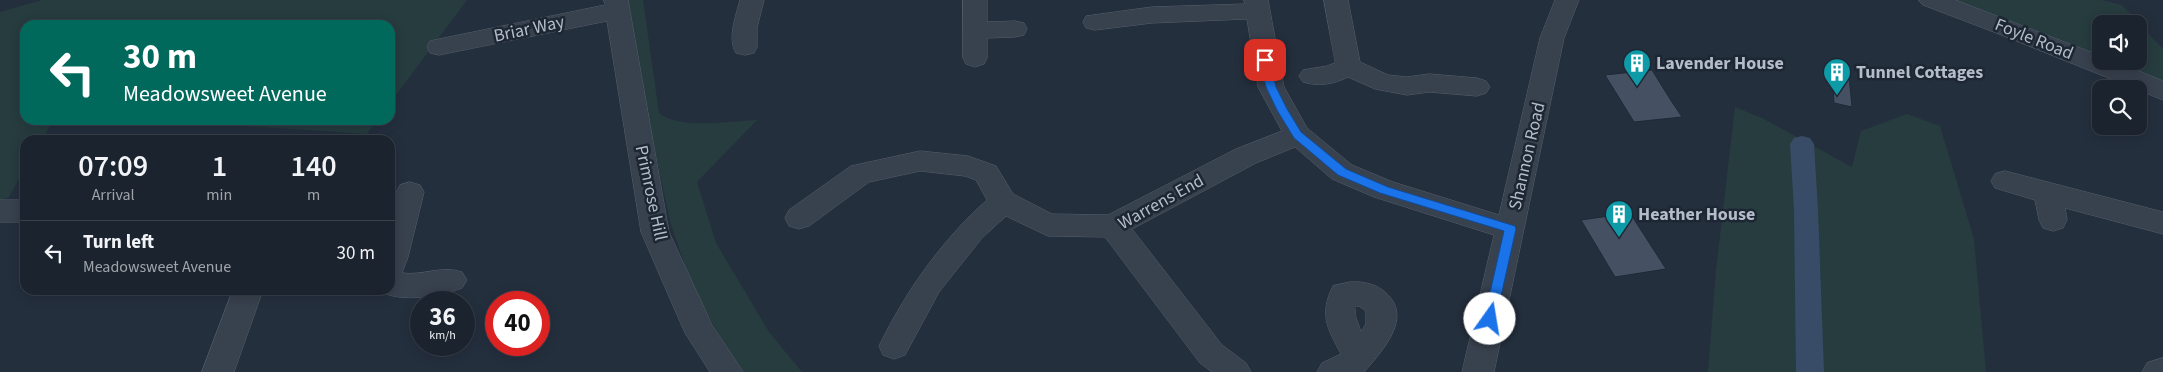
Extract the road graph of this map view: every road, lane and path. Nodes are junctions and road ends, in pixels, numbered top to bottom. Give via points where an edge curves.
1 (752, 0) edge
2 (975, 0) edge
3 (1336, 0) edge
4 (1567, 0) edge
5 (1931, 0) edge
6 (617, 6) edge
7 (1257, 6) edge
8 (1095, 22) dead end
9 (1015, 29) dead end
10 (975, 30) junction
11 (745, 46) dead end
12 (439, 47) dead end
13 (976, 58) dead end
14 (1348, 67) junction
15 (1312, 76) dead end
16 (1477, 87) dead end
17 (2163, 92) edge
18 (1298, 135) junction
19 (2005, 181) dead end
20 (410, 192) dead end
21 (2048, 193) junction
22 (1003, 202) junction
23 (0, 211) edge
24 (20, 211) edge
25 (799, 218) dead end
26 (2053, 220) dead end
27 (2163, 223) edge
28 (1112, 226) junction
29 (1510, 229) junction
30 (395, 254) edge
31 (452, 280) dead end
32 (395, 284) edge
33 (246, 295) edge
34 (894, 346) dead end
35 (1359, 357) dead end
36 (2163, 371) edge
37 (218, 372) edge
38 (727, 372) edge
39 (1235, 372) edge
40 (1333, 372) edge
41 (1478, 372) edge
42 (2158, 372) edge

1 - 11 street via 745,28
2 - 10 street
3 - 14 street
4 - 29 street, Shannon Road via 1552,38
5 - 17 street, Foyle Road
6 - 12 street, Briar Way via 597,14
6 - 38 street, Primrose Hill via 655,232 700,333
7 - 8 street
7 - 18 street via 1271,87
9 - 10 street
10 - 13 street
14 - 15 street via 1331,75
14 - 16 street via 1384,83
18 - 28 street, Warrens End via 1246,156
18 - 29 street via 1342,172 1384,190
19 - 21 street
20 - 30 street
21 - 26 street
21 - 27 street
22 - 25 street via 986,173 968,166 920,161 861,173
22 - 28 street via 1048,225
22 - 34 street via 972,230 929,284
23 - 24 street
28 - 39 street, Warrens End via 1211,354
29 - 41 street, Shannon Road
31 - 32 street via 410,286
33 - 37 street
35 - 40 street
36 - 42 street

